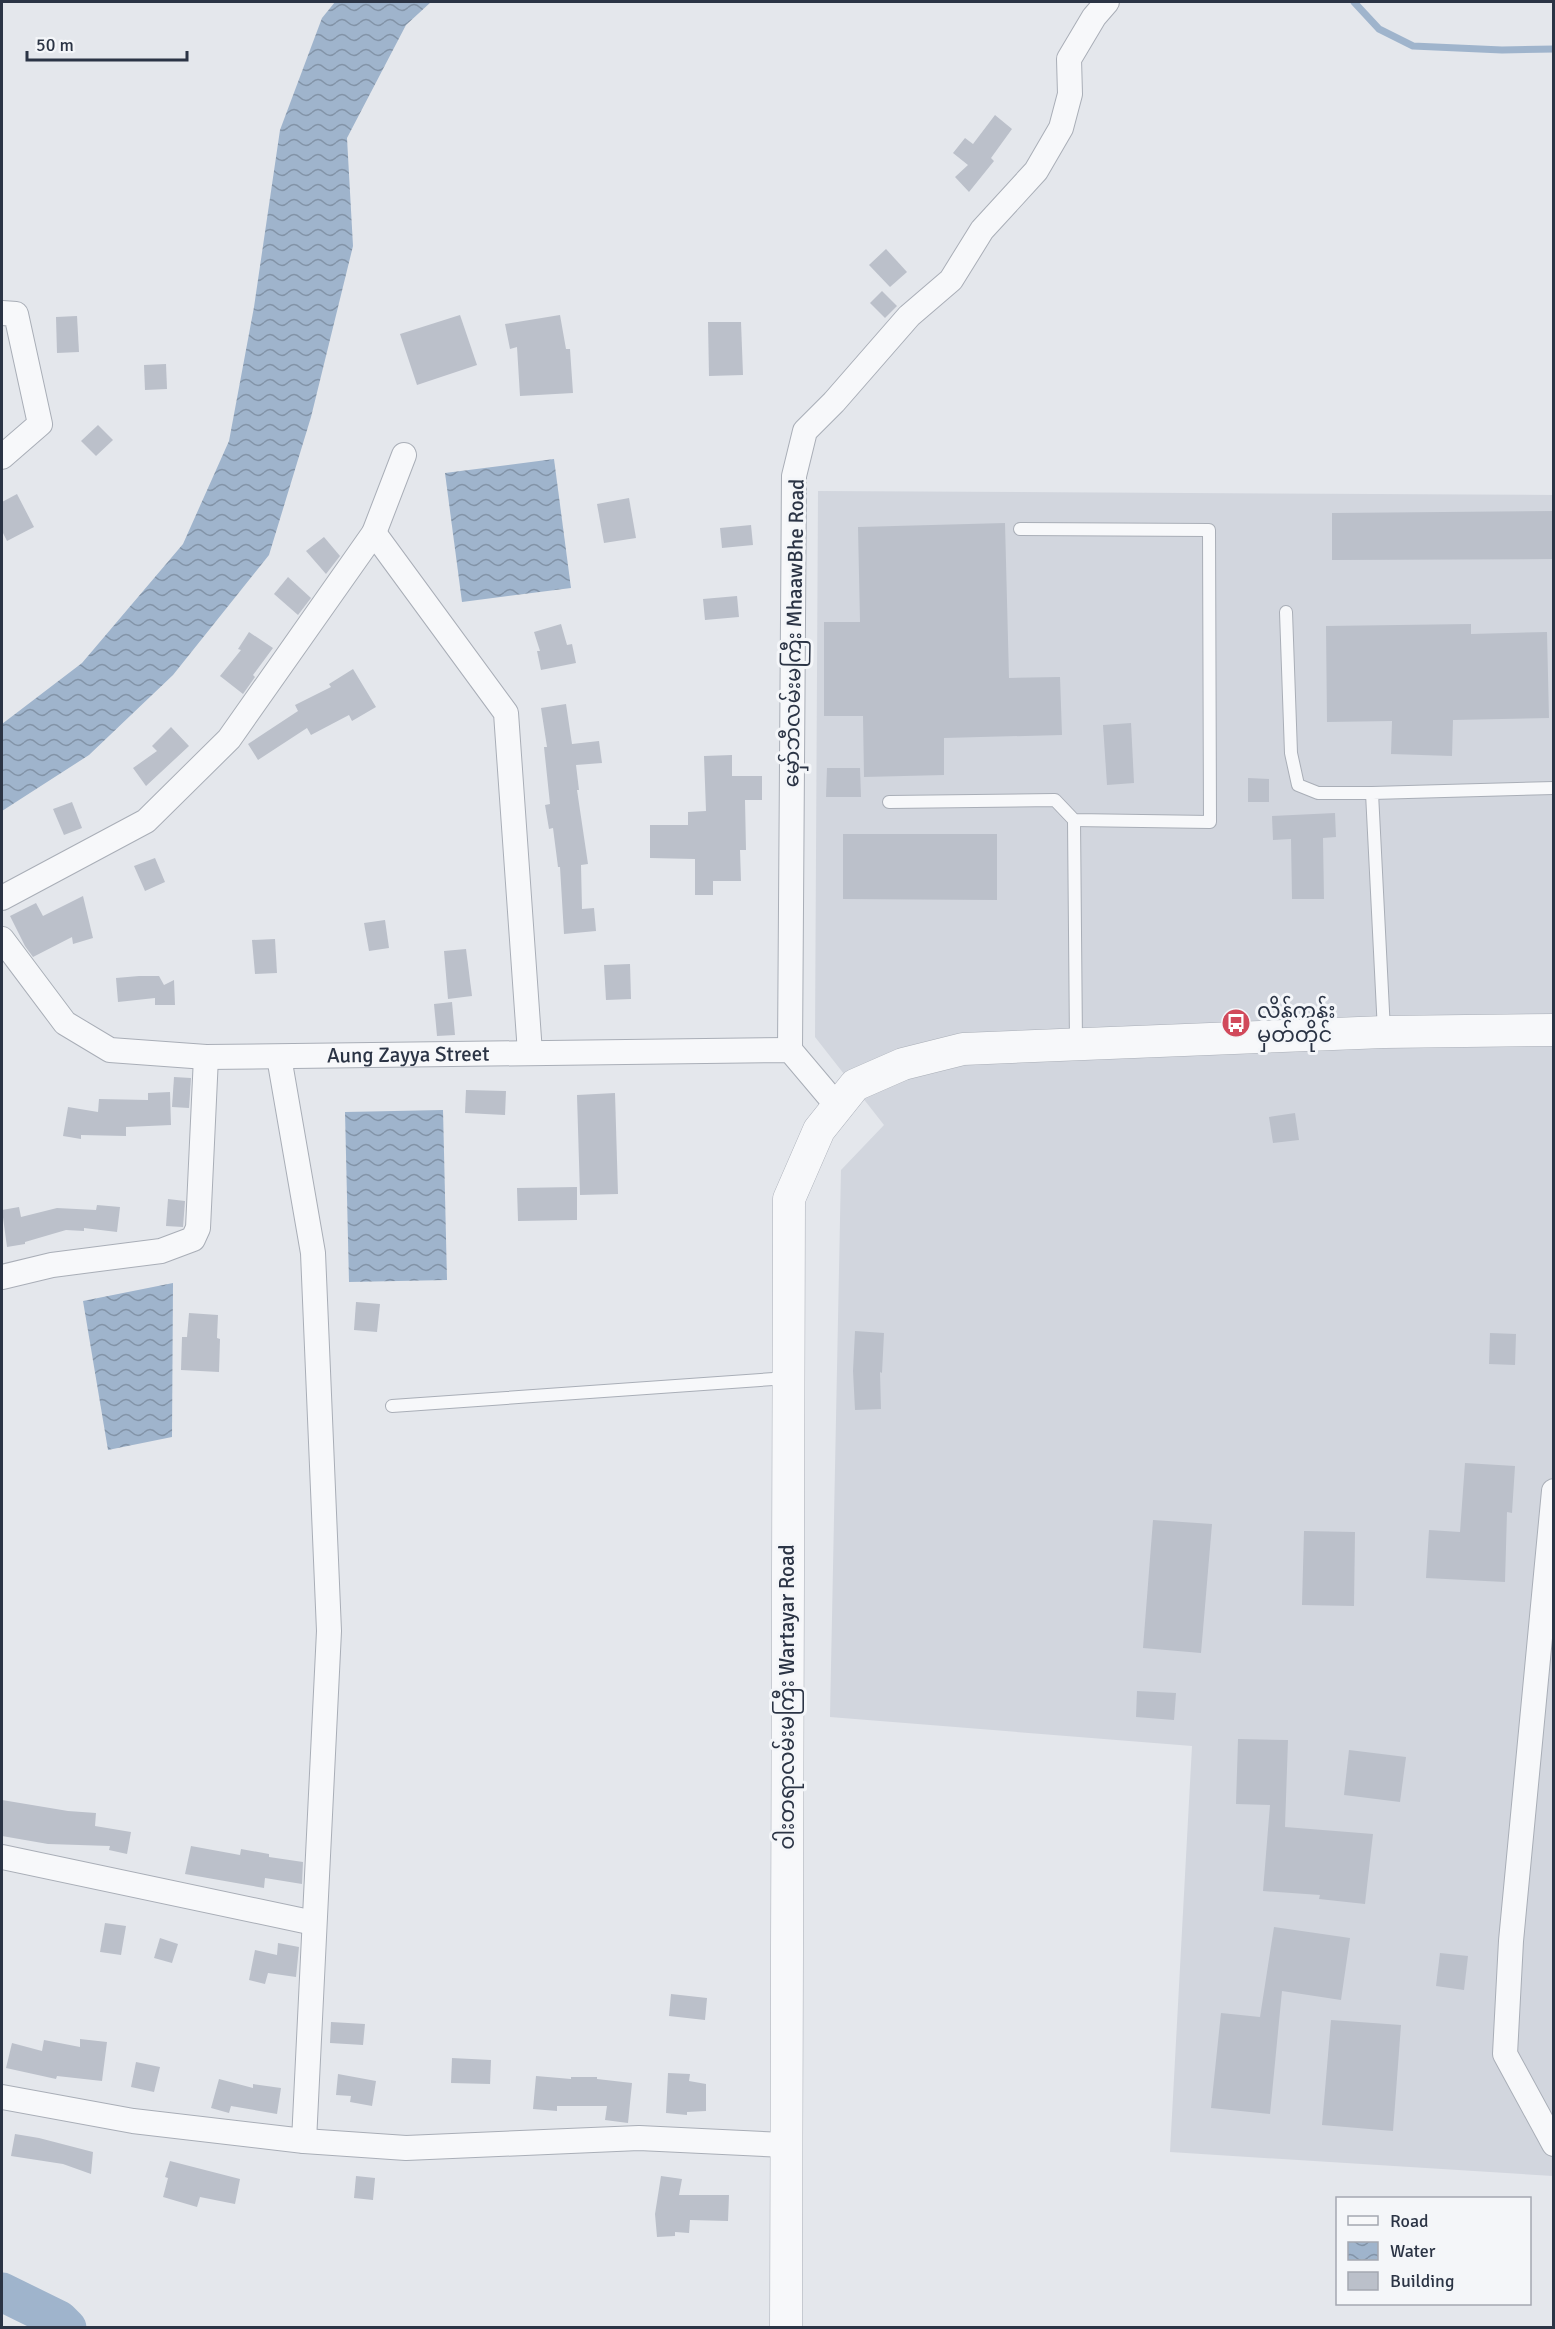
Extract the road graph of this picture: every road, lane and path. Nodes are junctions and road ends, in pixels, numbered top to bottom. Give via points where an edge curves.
1 (1107, 2) edge
2 (2, 313) edge
3 (404, 455) dead end
4 (2, 458) edge
5 (1020, 529) dead end
6 (374, 533) junction
7 (1286, 612) dead end
8 (1554, 788) edge
9 (1372, 793) junction
10 (889, 802) dead end
11 (1074, 820) junction
12 (2, 898) edge
13 (2, 939) edge
14 (1554, 1030) edge
15 (1384, 1032) junction
16 (1076, 1045) junction
17 (790, 1050) junction
18 (530, 1053) junction
19 (206, 1057) junction
20 (279, 1057) junction
21 (847, 1096) junction
22 (2, 1277) edge
23 (788, 1378) junction
24 (392, 1406) dead end
25 (1554, 1491) edge
26 (2, 1857) edge
27 (314, 1923) junction
28 (2, 2097) edge
29 (304, 2141) junction
30 (1554, 2144) edge
31 (785, 2145) junction
32 (786, 2328) edge

1 - 17 street, မှော်ဘီလမ်းမကြီး MhaawBhe Road via 1069,59 1070,94 1061,128 1036,171 981,230 951,280 909,316 805,431 794,476
2 - 4 street via 16,314 40,424
3 - 6 street
5 - 11 lane via 1209,530 1210,822
6 - 12 street via 229,739 146,820
6 - 18 street via 506,713
7 - 9 lane via 1291,753 1298,785 1318,793
8 - 9 lane
9 - 15 lane
10 - 11 lane via 1055,800
11 - 16 lane
13 - 19 street, Aung Zayya Street via 65,1023 110,1050
14 - 15 street
15 - 16 street
16 - 21 street via 963,1049 903,1064
17 - 18 street, Aung Zayya Street
17 - 21 street
18 - 20 street, Aung Zayya Street
19 - 20 street, Aung Zayya Street
19 - 22 street via 198,1228 193,1239 161,1251
20 - 27 street via 313,1253 328,1619
21 - 23 street, ဝါးတရာလမ်းမကြီး Wartayar Road via 819,1130 789,1199
23 - 24 lane
23 - 31 street, ဝါးတရာလမ်းမကြီး Wartayar Road
25 - 30 street via 1510,1941 1505,2054
26 - 27 street
27 - 29 street
28 - 29 street via 133,2121
29 - 31 street via 406,2148 639,2138
31 - 32 street, ဝါးတရာလမ်းမကြီး Wartayar Road

